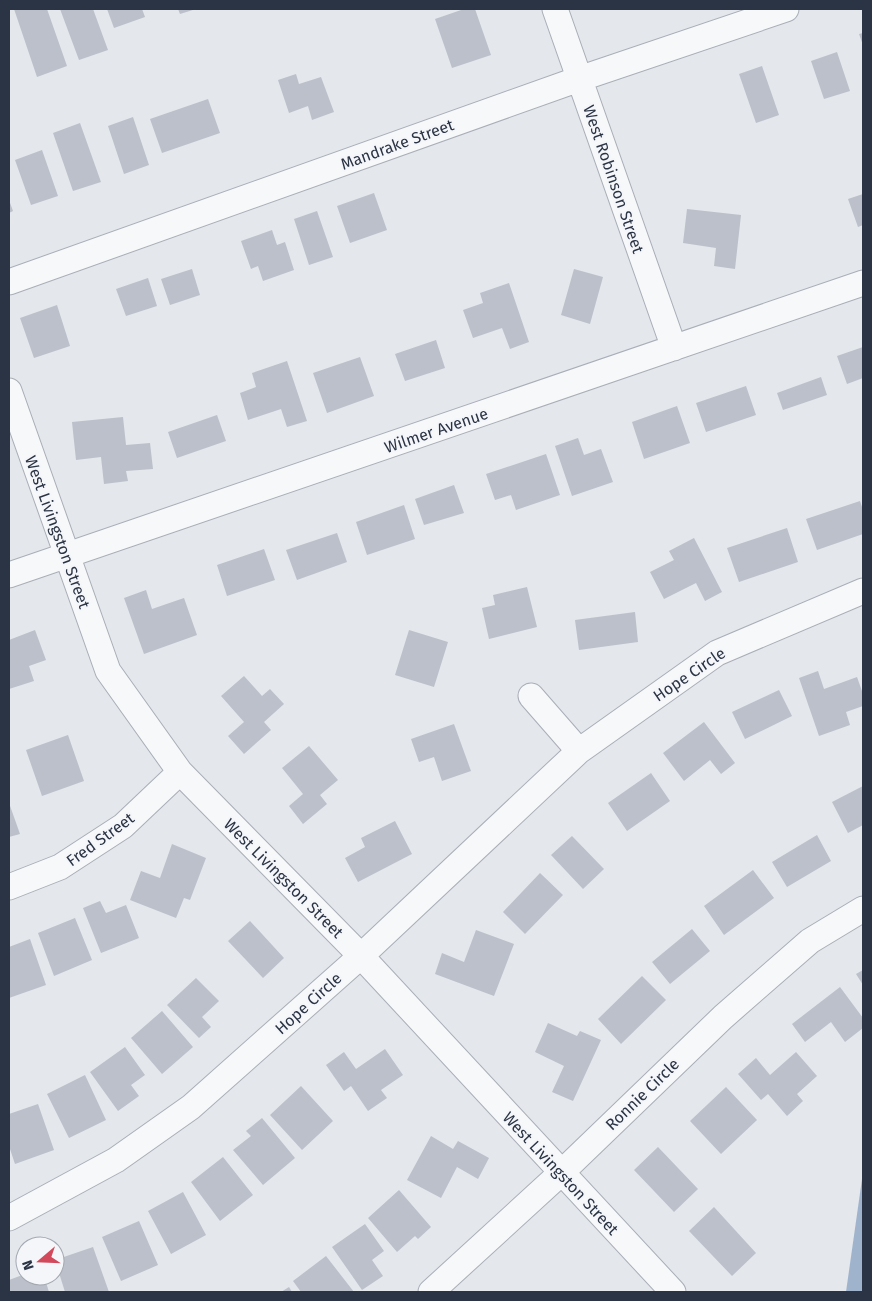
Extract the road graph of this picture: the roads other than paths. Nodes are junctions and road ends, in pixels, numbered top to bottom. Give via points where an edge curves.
1 (555, 9) edge
2 (786, 9) edge
3 (579, 79) junction
4 (9, 282) edge
5 (863, 283) edge
6 (674, 348) junction
7 (9, 392) edge
8 (66, 556) junction
9 (9, 576) edge
10 (863, 591) edge
11 (531, 696) dead end
12 (579, 750) junction
13 (180, 772) junction
14 (9, 887) edge
15 (863, 909) edge
16 (361, 956) junction
17 (561, 1173) junction
18 (9, 1218) edge
19 (431, 1292) edge
20 (673, 1292) edge

1 - 3 street, West Robinson Street
2 - 3 street, Mandrake Street
3 - 4 street, Mandrake Street
3 - 6 street, West Robinson Street
5 - 6 street, Wilmer Avenue
6 - 8 street, Wilmer Avenue
7 - 8 street, West Livingston Street
8 - 9 street, Wilmer Avenue
8 - 13 street, West Livingston Street via 108,671
10 - 12 street, Hope Circle via 717,653
11 - 12 street
12 - 16 street, Hope Circle
13 - 14 street, Fred Street via 123,826 60,867
13 - 16 street, West Livingston Street
15 - 17 street, Ronnie Circle via 810,941 781,966 723,1017
16 - 17 street, West Livingston Street
16 - 18 street, Hope Circle via 191,1107 116,1160
17 - 19 street, Ronnie Circle
17 - 20 street, West Livingston Street

